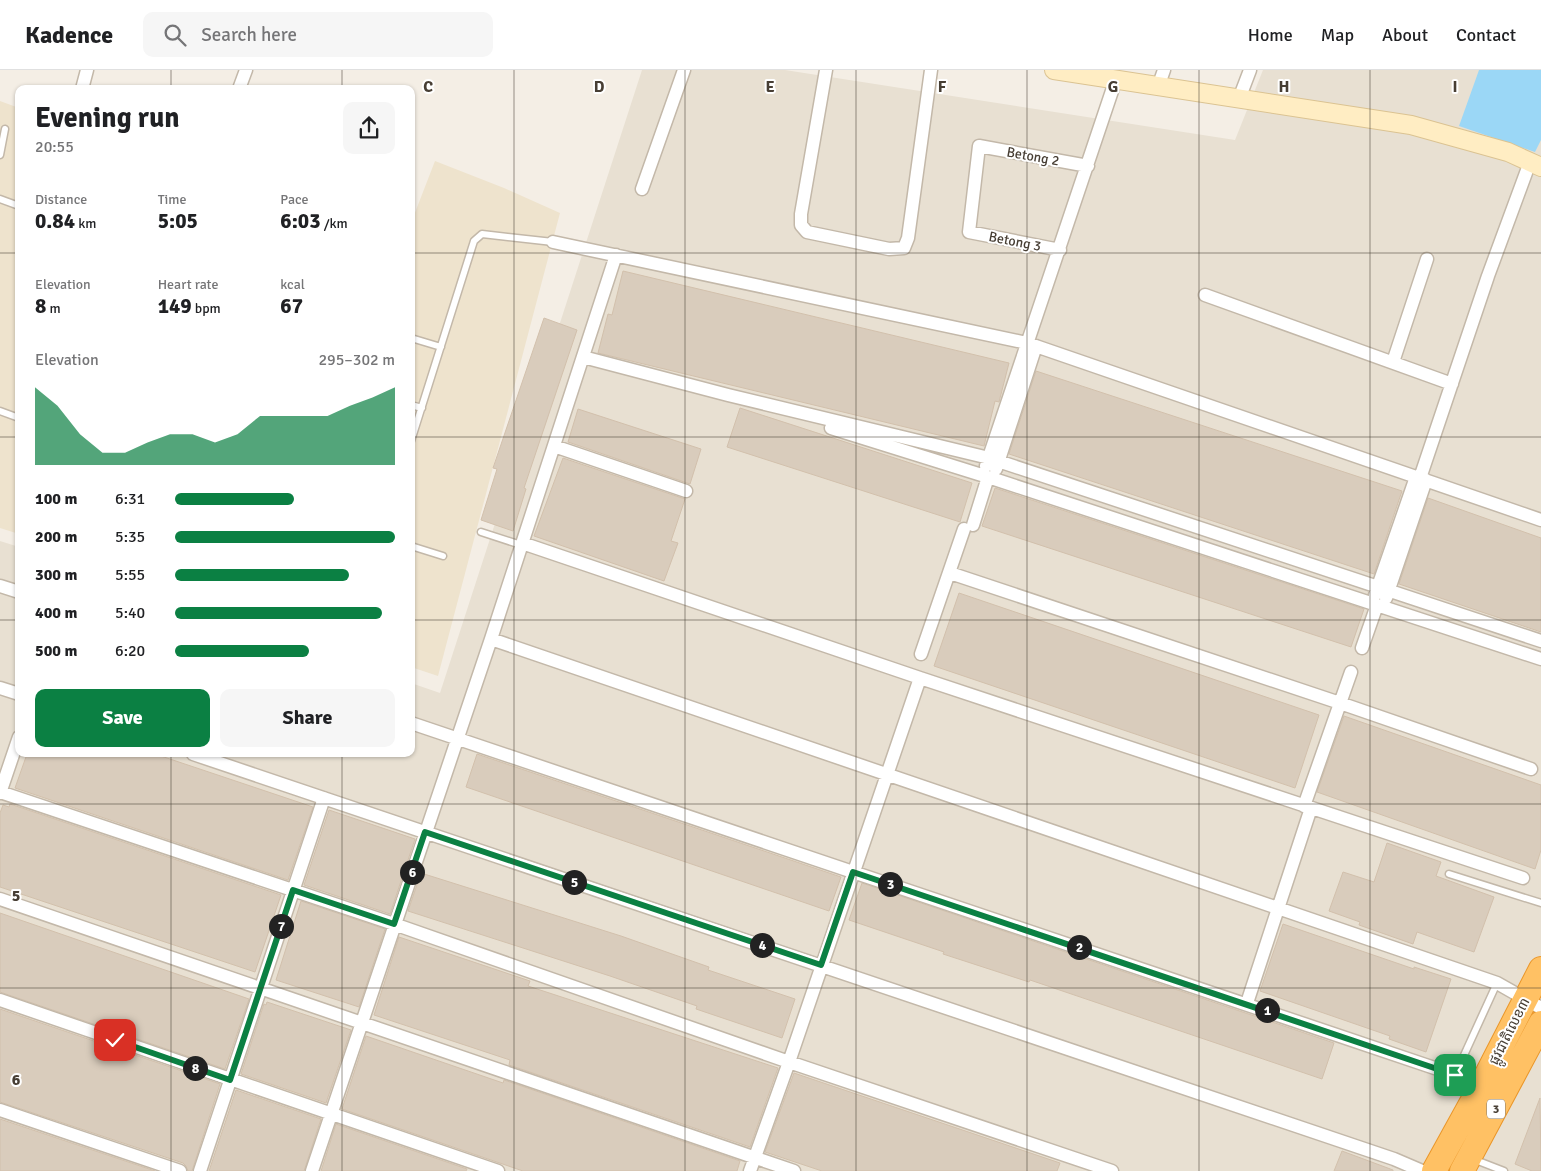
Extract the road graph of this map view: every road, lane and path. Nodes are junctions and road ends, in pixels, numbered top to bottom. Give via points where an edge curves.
1 (88, 70) edge
2 (246, 70) edge
3 (684, 70) edge
4 (826, 70) edge
5 (931, 70) edge
6 (1054, 70) edge
7 (1250, 70) edge
8 (1161, 78) edge
9 (1116, 79) junction
10 (83, 85) edge
11 (240, 85) edge
12 (1239, 99) junction
13 (4, 129) dead end
14 (0, 155) edge
15 (1537, 163) edge
16 (1088, 166) junction
17 (642, 189) dead end
18 (0, 199) edge
19 (15, 205) edge
20 (969, 232) joint
21 (553, 242) joint
22 (1060, 250) junction
23 (616, 256) junction
24 (1427, 259) dead end
25 (1206, 295) dead end
26 (415, 339) edge
27 (1032, 345) junction
28 (441, 347) junction
29 (583, 356) junction
30 (1393, 362) junction
31 (1452, 384) junction
32 (728, 395) junction
33 (415, 405) edge
34 (422, 408) junction
35 (0, 411) edge
36 (15, 417) edge
37 (415, 429) edge
38 (554, 446) junction
39 (994, 459) junction
40 (988, 477) junction
41 (1421, 478) junction
42 (686, 491) dead end
43 (1541, 520) edge
44 (482, 532) dead end
45 (522, 544) junction
46 (415, 547) edge
47 (443, 556) dead end
48 (950, 573) junction
49 (0, 586) edge
50 (1383, 589) junction
51 (15, 591) edge
52 (1377, 605) junction
53 (491, 639) junction
54 (1541, 641) edge
55 (1362, 648) dead end
56 (920, 654) dead end
57 (1541, 659) edge
58 (1351, 672) dead end
59 (920, 678) junction
60 (0, 688) edge
61 (15, 693) edge
62 (1340, 703) junction
63 (415, 724) edge
64 (458, 739) junction
65 (15, 749) edge
66 (202, 757) edge
67 (1530, 769) dead end
68 (887, 774) junction
69 (0, 793) edge
70 (324, 798) junction
71 (1307, 807) junction
72 (425, 832) junction
73 (853, 872) junction
74 (1449, 874) dead end
75 (1523, 878) dead end
76 (293, 890) junction
77 (0, 899) edge
78 (1541, 903) edge
79 (1279, 908) junction
80 (394, 924) junction
81 (821, 965) junction
82 (1541, 969) edge
83 (1497, 983) junction
84 (261, 988) junction
85 (0, 1000) edge
86 (1247, 1003) junction
87 (1533, 1003) edge
88 (361, 1023) junction
89 (1541, 1023) edge
90 (1507, 1036) junction
91 (1535, 1050) edge
92 (789, 1062) junction
93 (1455, 1075) junction
94 (230, 1080) junction
95 (1482, 1084) junction
96 (0, 1110) edge
97 (331, 1115) junction
98 (754, 1157) junction
99 (1466, 1164) edge
100 (180, 1171) edge
101 (200, 1171) edge
102 (312, 1171) edge
103 (498, 1171) edge
104 (750, 1171) edge
105 (794, 1171) edge
106 (1112, 1171) edge
107 (1422, 1171) edge
108 (1434, 1171) edge
109 (1504, 1171) edge

1 - 10 street
2 - 11 street
3 - 17 street
4 - 5 street via 801,225 807,232 889,249 904,248 908,238
6 - 9 street
7 - 12 street
8 - 9 street
8 - 12 street
9 - 16 street
12 - 15 street via 1410,125
13 - 14 lane
15 - 31 street via 1488,276
16 - 20 street, Betong 2 via 979,146
16 - 22 street
18 - 19 lane
20 - 22 street, Betong 3
21 - 23 street
21 - 28 lane via 482,234 474,241
22 - 27 street
23 - 27 street
23 - 29 street
24 - 30 street
25 - 30 street
26 - 28 lane
27 - 39 street
27 - 41 street
28 - 34 lane
29 - 32 street
29 - 38 street
30 - 31 street
31 - 41 street
32 - 39 street
32 - 40 street
33 - 34 lane
34 - 37 lane
35 - 36 lane
38 - 42 street
38 - 45 street
39 - 40 street
39 - 50 street
40 - 48 street
40 - 52 street
41 - 43 street
41 - 50 street
44 - 45 lane
45 - 53 street
45 - 59 street
46 - 47 lane
48 - 56 street
48 - 62 street
49 - 51 street
50 - 52 street
50 - 54 street
52 - 55 street
52 - 57 street
53 - 64 street
53 - 68 street
58 - 62 street
59 - 68 street
59 - 71 street
60 - 61 street
62 - 67 street
62 - 71 street
63 - 64 street
64 - 72 street
64 - 73 street
65 - 69 street
66 - 70 street
68 - 73 street
68 - 79 street
69 - 76 street
70 - 72 street
70 - 76 street
71 - 75 street
71 - 79 street
72 - 80 street
72 - 81 street
73 - 81 street
73 - 86 street
74 - 78 lane
76 - 80 street
76 - 84 street
77 - 84 street
79 - 83 street
79 - 86 street
80 - 88 street
80 - 92 street
81 - 92 street
81 - 107 street
82 - 87 highway, ផ្លូវជាតិលេខ៣ / 3
83 - 87 street
83 - 93 lane
84 - 88 street
84 - 94 street
85 - 94 street
86 - 93 street
87 - 90 highway, ផ្លូវជាតិលេខ៣ / 3
88 - 97 street
88 - 98 street
89 - 91 highway, ផ្លូវជាតិលេខ៣ / 3
90 - 91 street
90 - 95 highway, ផ្លូវជាតិលេខ៣ / 3
91 - 99 highway, ផ្លូវជាតិលេខ៣ / 3
92 - 98 street
92 - 106 street
93 - 95 street
94 - 97 street
94 - 101 street
95 - 108 highway, ផ្លូវជាតិលេខ៣ / 3
96 - 100 street
97 - 102 street
97 - 103 street
98 - 104 street
98 - 105 street
99 - 109 lane

